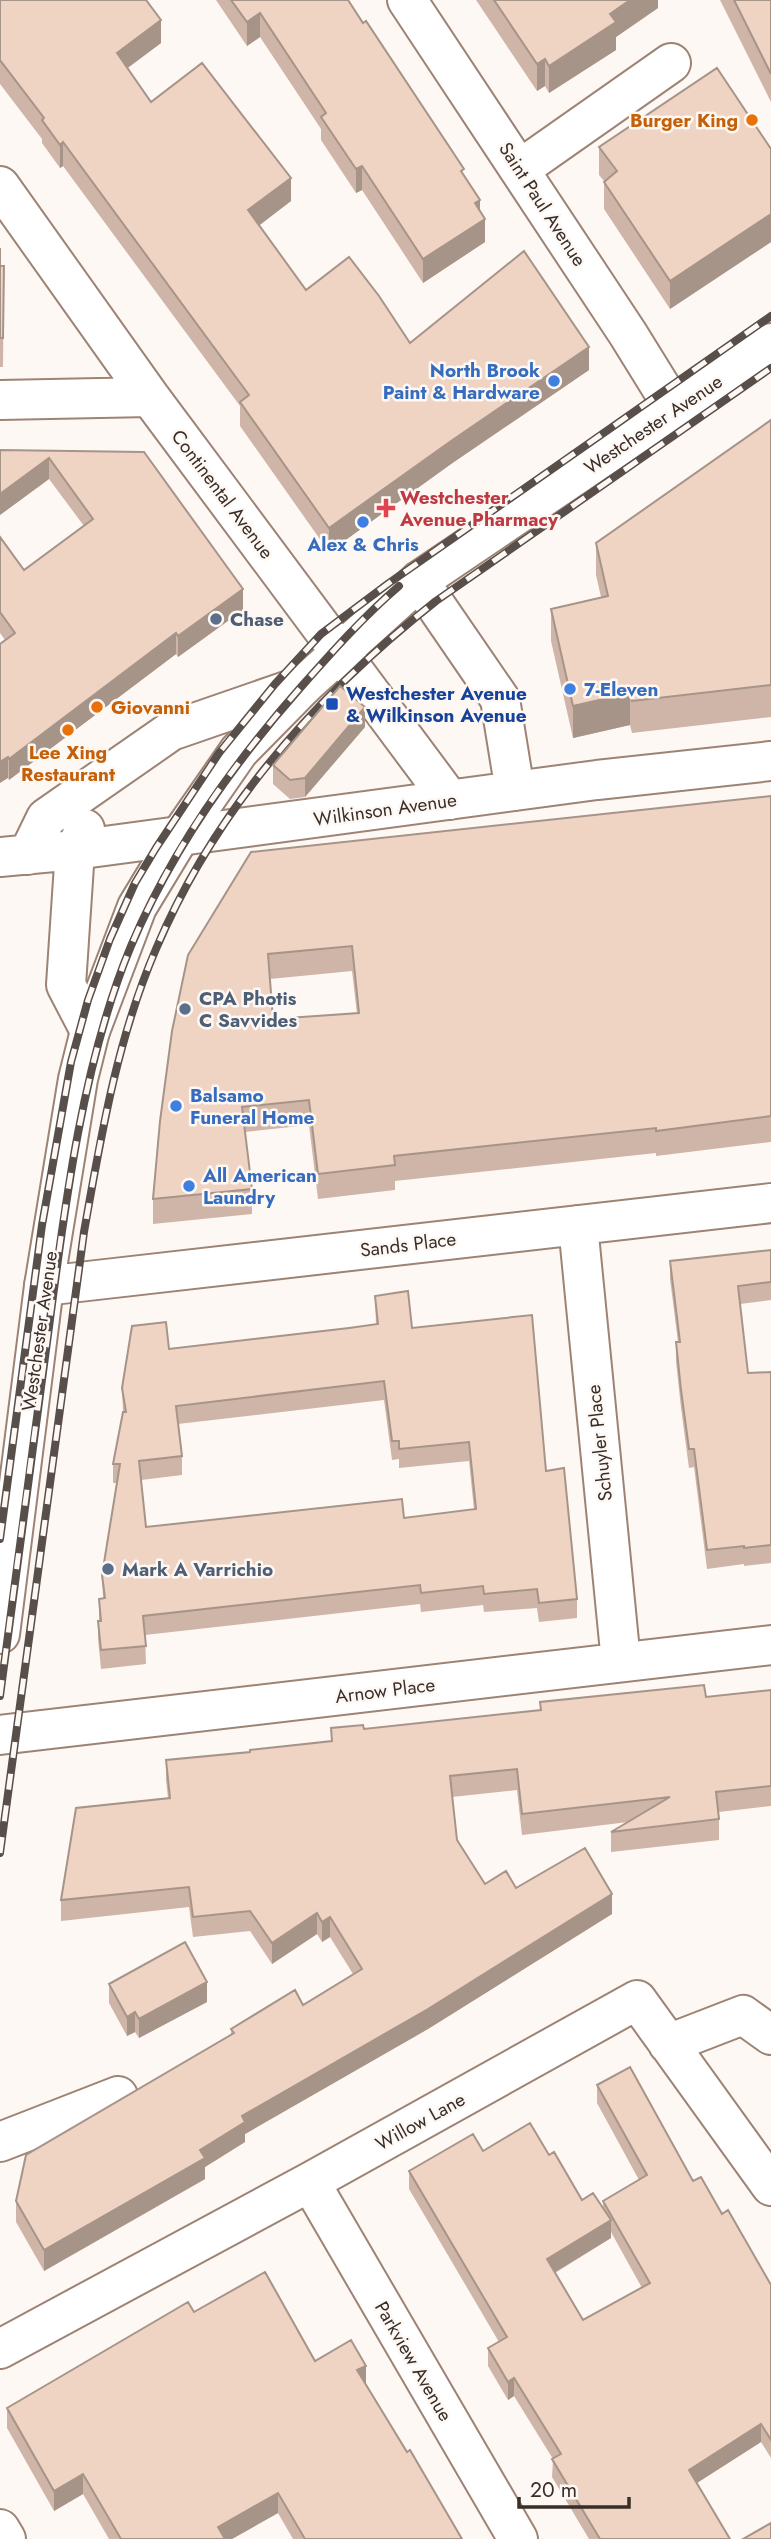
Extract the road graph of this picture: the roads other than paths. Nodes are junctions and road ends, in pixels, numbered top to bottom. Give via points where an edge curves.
1 (407, 0) edge
2 (671, 63) dead end
3 (520, 169) junction
4 (0, 186) edge
5 (771, 343) edge
6 (150, 397) junction
7 (0, 401) edge
8 (675, 410) junction
9 (419, 581) junction
10 (342, 652) junction
11 (304, 685) junction
12 (771, 761) edge
13 (118, 768) junction
14 (515, 791) junction
15 (450, 800) junction
16 (180, 836) junction
17 (75, 850) junction
18 (14, 856) edge
19 (90, 1031) junction
20 (771, 1203) edge
21 (578, 1224) junction
22 (44, 1286) junction
23 (0, 1634) edge
24 (771, 1645) edge
25 (621, 1662) junction
26 (0, 1735) edge
27 (771, 2035) edge
28 (668, 2044) junction
29 (118, 2096) dead end
30 (0, 2142) edge
31 (310, 2182) junction
32 (771, 2186) edge
33 (0, 2349) edge
34 (0, 2529) edge
35 (6, 2539) edge
36 (518, 2539) edge

1 - 3 street, Saint Paul Avenue
2 - 3 street
3 - 8 street, Saint Paul Avenue
4 - 6 street, Continental Avenue
5 - 8 street, Westchester Avenue
6 - 7 street
6 - 10 street, Continental Avenue
8 - 9 street, Westchester Avenue
9 - 10 street, Westchester Avenue
9 - 14 street via 500,699
10 - 11 street, Westchester Avenue
10 - 15 street, Continental Avenue
11 - 13 street, Westchester Avenue via 171,731
11 - 16 street, Westchester Avenue via 239,751
12 - 14 street, Wilkinson Avenue
13 - 17 street, Westchester Avenue
13 - 18 street, Westchester Avenue via 46,818
14 - 15 street, Wilkinson Avenue
15 - 16 street, Wilkinson Avenue
16 - 17 street, Wilkinson Avenue
16 - 19 street, Westchester Avenue via 136,906
17 - 18 street, Wilkinson Avenue
17 - 19 street, Westchester Avenue via 66,985
19 - 22 street, Westchester Avenue
20 - 21 street, Sands Place
21 - 22 street, Sands Place
21 - 25 street, Schuyler Place
22 - 23 street, Westchester Avenue
24 - 25 street, Arnow Place
25 - 26 street, Arnow Place
27 - 28 street via 743,2015
28 - 31 street, Willow Lane via 637,2000
28 - 32 street, Willow Lane
29 - 30 street
31 - 33 street, Willow Lane
31 - 36 street, Parkview Avenue
34 - 35 street

